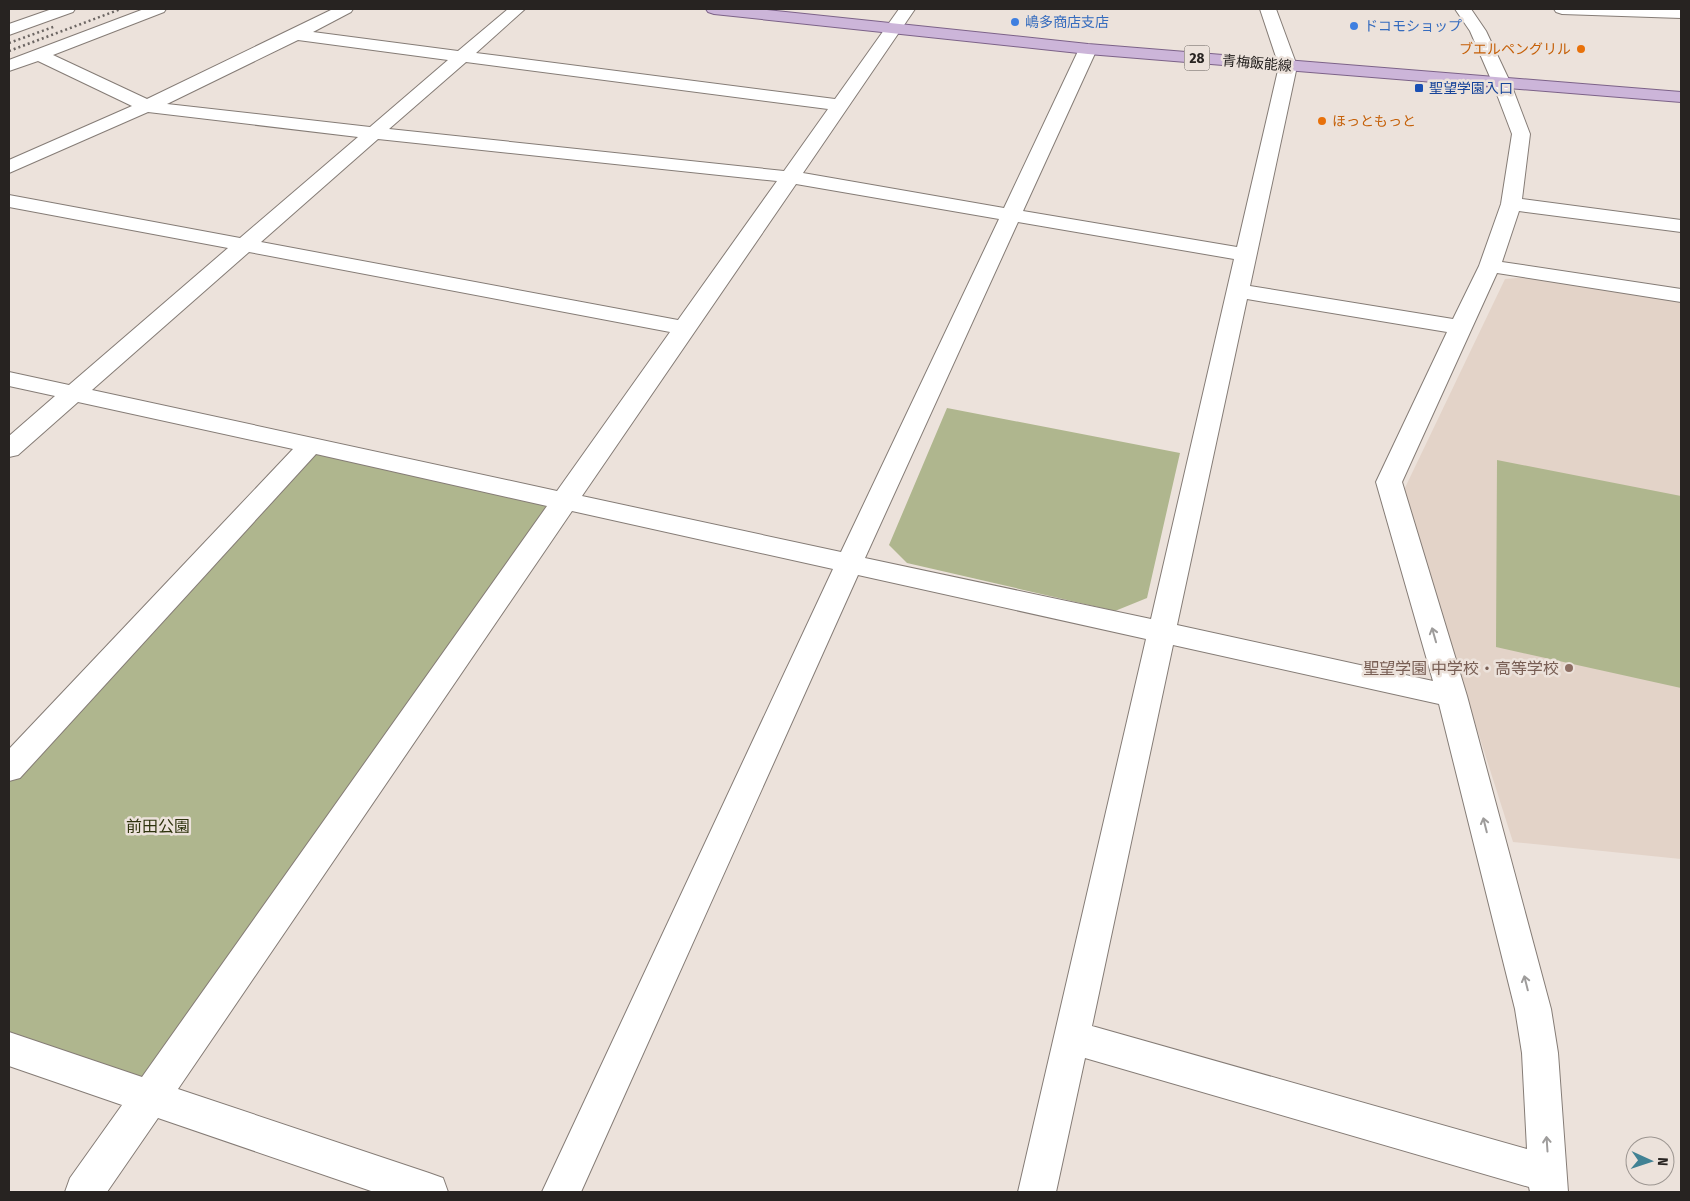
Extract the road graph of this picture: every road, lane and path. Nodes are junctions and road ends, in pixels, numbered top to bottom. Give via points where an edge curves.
1 (67, 9) edge
2 (158, 9) edge
3 (346, 9) edge
4 (517, 9) edge
5 (714, 9) edge
6 (1268, 9) edge
7 (1463, 9) edge
8 (1562, 9) edge
9 (1681, 13) edge
10 (900, 19) edge
11 (9, 30) edge
12 (296, 35) junction
13 (1088, 49) junction
14 (39, 55) junction
15 (462, 56) junction
16 (9, 66) edge
17 (1288, 66) junction
18 (1502, 84) junction
19 (1681, 98) edge
20 (840, 105) junction
21 (148, 107) junction
22 (373, 133) junction
23 (9, 167) edge
24 (790, 177) junction
25 (9, 201) edge
26 (1510, 204) junction
27 (1012, 214) junction
28 (1681, 226) edge
29 (244, 245) junction
30 (1246, 255) junction
31 (1490, 266) junction
32 (1238, 291) junction
33 (1681, 296) edge
34 (1460, 327) junction
35 (685, 328) junction
36 (9, 379) edge
37 (73, 393) junction
38 (311, 445) junction
39 (9, 450) edge
40 (565, 501) junction
41 (849, 564) junction
42 (1162, 632) junction
43 (1452, 696) junction
44 (9, 769) edge
45 (1072, 1037) junction
46 (9, 1049) edge
47 (150, 1097) junction
48 (1549, 1183) edge
49 (84, 1192) edge
50 (429, 1192) edge
51 (561, 1192) edge
52 (1037, 1192) edge

1 - 11 street
2 - 14 street
3 - 12 street
4 - 15 street
5 - 10 main road, 青梅飯能線 / 28
6 - 17 street
7 - 18 street via 1478,31
8 - 9 street
10 - 13 main road, 青梅飯能線 / 28
10 - 20 street
12 - 15 street
12 - 21 street
13 - 17 main road, 青梅飯能線 / 28
13 - 27 street
14 - 16 street
14 - 21 street
15 - 20 street
15 - 22 street
17 - 18 main road, 青梅飯能線 / 28
17 - 30 street
18 - 19 main road, 青梅飯能線 / 28
18 - 26 street via 1521,134
20 - 24 street
21 - 22 street
21 - 23 street
22 - 24 street
22 - 29 street
24 - 27 street
24 - 35 street
25 - 29 street
26 - 28 street
26 - 31 street
27 - 30 street
27 - 41 street
29 - 35 street
29 - 37 street
30 - 32 street
31 - 33 street
31 - 34 street
32 - 34 street
32 - 42 street
43 -> 34 street via 1389,482
35 - 40 street
36 - 37 street
37 - 38 street
37 - 39 street
38 - 40 street
38 - 44 street
40 - 41 street
40 - 47 street
41 - 42 street
41 - 51 street
42 - 43 street
42 - 45 street
48 -> 43 street via 1540,1052 1533,1009
45 - 48 street
45 - 52 street
46 - 47 street
47 - 49 street
47 - 50 street

